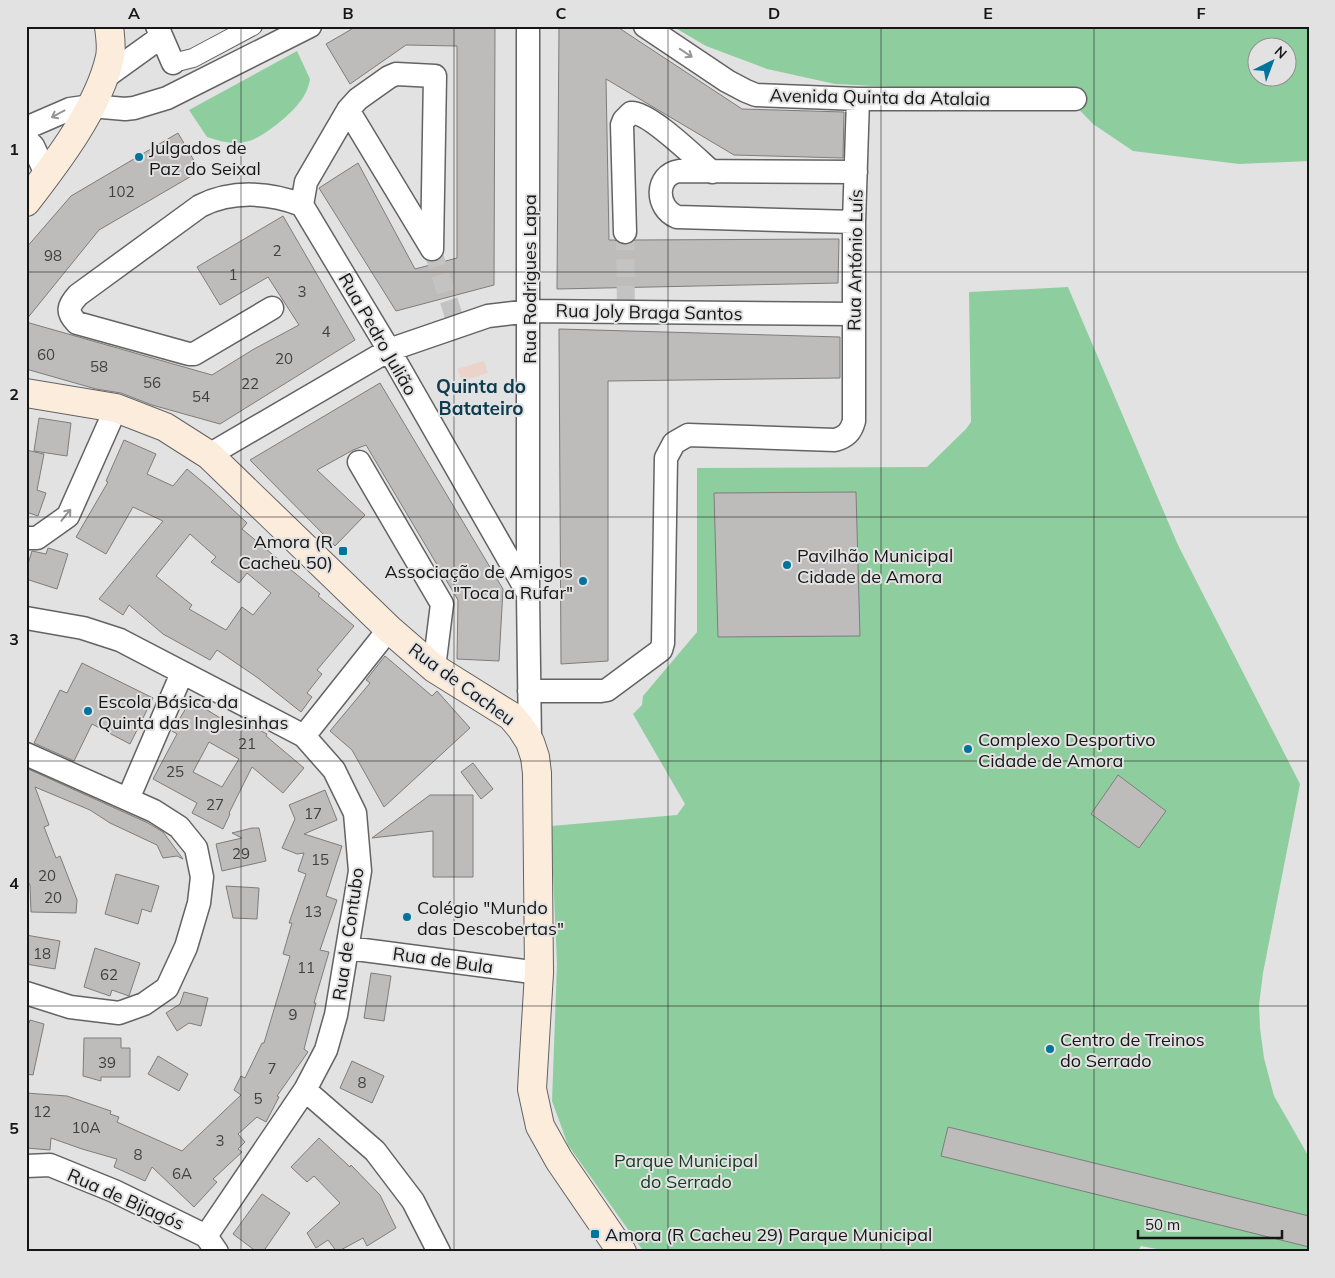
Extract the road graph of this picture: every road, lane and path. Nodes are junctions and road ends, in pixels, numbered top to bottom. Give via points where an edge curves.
1 (109, 26) edge
2 (253, 26) edge
3 (310, 26) edge
4 (528, 26) edge
5 (645, 26) edge
6 (159, 32) edge
7 (173, 63) joint
8 (104, 78) junction
9 (858, 99) junction
10 (1075, 99) dead end
11 (92, 106) junction
12 (348, 110) junction
13 (26, 128) edge
14 (26, 139) edge
15 (36, 170) edge
16 (712, 172) junction
17 (856, 172) junction
18 (26, 202) edge
19 (302, 205) junction
20 (854, 222) junction
21 (625, 232) tunnel mouth
22 (272, 308) dead end
23 (529, 311) junction
24 (854, 314) junction
25 (388, 350) junction
26 (26, 393) edge
27 (116, 408) junction
28 (209, 455) junction
29 (359, 462) dead end
30 (26, 538) edge
31 (528, 594) junction
32 (26, 618) edge
33 (389, 629) junction
34 (434, 668) junction
35 (182, 673) junction
36 (529, 691) junction
37 (304, 736) junction
38 (530, 742) junction
39 (26, 754) edge
40 (128, 799) junction
41 (348, 948) junction
42 (539, 973) junction
43 (26, 993) edge
44 (305, 1090) junction
45 (26, 1166) edge
46 (212, 1244) edge
47 (438, 1251) edge
48 (622, 1252) edge

1 - 8 main road via 110,55
2 - 7 street via 193,58
3 - 11 street via 167,98 134,108
4 - 23 street, Rua Rodrigues Lapa
5 -> 9 street, Avenida Quinta da Atalaia via 727,81 756,95
6 - 7 street
6 - 8 street
8 - 11 main road
9 - 10 street, Avenida Quinta da Atalaia
9 - 17 street, Rua António Luís
11 -> 13 street via 70,109
11 - 15 main road
12 - 12 street via 353,118 432,249 435,76 402,74 389,77
12 - 19 street via 306,182
14 - 15 street via 33,146
15 - 18 main road
16 - 17 street
16 - 20 street via 679,171 669,175 661,190 665,210 682,218
16 - 21 street via 664,130 640,114 631,113 622,125
17 - 20 street, Rua António Luís
19 - 22 street via 276,196 232,195 208,202 78,295 69,311 77,322 194,354
19 - 25 street, Rua Pedro Julião
20 - 24 street, Rua António Luís
23 - 24 street, Rua Joly Braga Santos
23 - 25 street, Rua Joly Braga Santos via 488,316
23 - 31 street, Rua Rodrigues Lapa
24 - 36 street, Rua António Luís via 854,421 845,437 835,440 688,435 674,443 666,458 661,650 607,690
25 - 28 street, Rua Joly Braga Santos
25 - 31 street, Rua Pedro Julião
26 - 27 main road, Rua de Cacheu
27 - 28 main road, Rua de Cacheu via 165,427
30 -> 27 street via 37,538 68,516
28 - 33 main road, Rua de Cacheu
29 - 34 street via 442,604
31 - 36 street, Rua Rodrigues Lapa
32 - 35 street, Rua de Contubo via 83,628 120,640
33 - 34 main road, Rua de Cacheu
33 - 37 street
34 - 38 main road, Rua de Cacheu via 511,716
35 - 37 street, Rua de Contubo
35 - 40 street
36 - 38 street, Rua Rodrigues Lapa
37 - 41 street, Rua de Contubo via 334,770 355,813 360,871
38 - 42 main road, Rua de Cacheu via 538,773
39 - 40 street
40 - 43 street via 179,827 196,848 202,877 199,903 186,947 168,988 144,1004 119,1013 70,1007
41 - 42 street, Rua de Bula
41 - 44 street, Rua de Contubo via 326,1050
42 - 48 main road, Rua de Cacheu via 532,1089 540,1126 559,1160
44 - 46 street, Rua de Contubo
44 - 47 street via 375,1151 413,1200
45 - 46 street, Rua de Bijagós via 50,1164 114,1191

